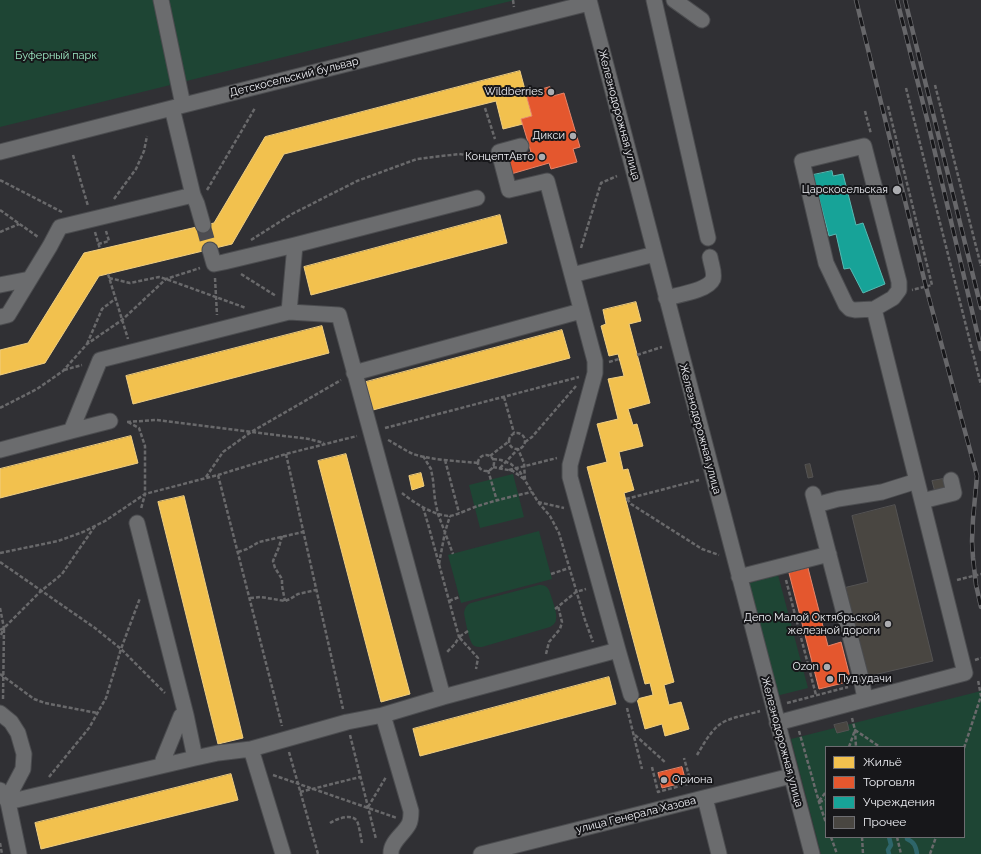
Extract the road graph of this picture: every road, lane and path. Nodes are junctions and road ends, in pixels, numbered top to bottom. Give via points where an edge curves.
1 (161, 0) edge
2 (654, 0) edge
3 (674, 0) edge
4 (589, 2) edge
5 (702, 20) dead end
6 (935, 85) dead end
7 (906, 88) dead end
8 (178, 106) junction
9 (888, 106) dead end
10 (255, 108) dead end
11 (485, 108) dead end
12 (147, 136) dead end
13 (521, 146) dead end
14 (0, 152) edge
15 (74, 155) dead end
16 (500, 157) junction
17 (617, 176) dead end
18 (0, 180) edge
19 (477, 198) dead end
20 (195, 199) junction
21 (0, 210) edge
22 (92, 220) junction
23 (20, 224) dead end
24 (203, 225) tunnel mouth
25 (0, 232) edge
26 (708, 238) dead end
27 (246, 243) dead end
28 (98, 244) dead end
29 (295, 245) junction
30 (50, 246) junction
31 (655, 254) junction
32 (710, 257) dead end
33 (216, 258) junction
34 (981, 266) edge
35 (108, 274) dead end
36 (572, 275) junction
37 (109, 278) junction
38 (30, 279) junction
39 (166, 279) junction
40 (0, 285) edge
41 (910, 291) dead end
42 (216, 297) junction
43 (666, 298) junction
44 (115, 299) junction
45 (289, 308) junction
46 (874, 309) junction
47 (581, 311) junction
48 (0, 317) edge
49 (269, 317) junction
50 (122, 320) junction
51 (218, 330) junction
52 (87, 344) junction
53 (662, 347) dead end
54 (132, 352) junction
55 (638, 355) dead end
56 (354, 373) junction
57 (590, 374) junction
58 (981, 385) edge
59 (504, 397) junction
60 (0, 408) edge
61 (110, 421) joint
62 (127, 422) junction
63 (71, 432) junction
64 (251, 432) junction
65 (371, 432) junction
66 (514, 433) junction
67 (508, 442) junction
68 (525, 442) junction
69 (324, 444) junction
70 (518, 449) junction
71 (0, 450) edge
72 (286, 454) junction
73 (572, 455) junction
74 (423, 456) junction
75 (490, 456) junction
76 (493, 459) junction
77 (445, 460) junction
78 (506, 462) junction
79 (478, 463) junction
80 (524, 466) junction
81 (493, 467) junction
82 (500, 468) junction
83 (516, 468) junction
84 (488, 470) junction
85 (509, 470) junction
86 (218, 475) junction
87 (206, 478) junction
88 (526, 480) junction
89 (699, 480) dead end
90 (951, 480) dead end
91 (917, 482) junction
92 (400, 491) dead end
93 (532, 492) junction
94 (145, 494) junction
95 (497, 501) junction
96 (922, 501) junction
97 (538, 502) junction
98 (423, 507) junction
99 (580, 512) junction
100 (459, 513) junction
101 (438, 514) junction
102 (450, 516) junction
103 (137, 523) joint
104 (96, 526) junction
105 (303, 532) junction
106 (445, 532) junction
107 (282, 536) junction
108 (238, 552) junction
109 (0, 553) edge
110 (453, 554) dead end
111 (829, 554) junction
112 (719, 555) dead end
113 (0, 562) edge
114 (439, 565) junction
115 (569, 568) junction
116 (150, 573) junction
117 (551, 574) dead end
118 (981, 574) edge
119 (739, 577) junction
120 (786, 578) dead end
121 (952, 581) dead end
122 (600, 585) junction
123 (316, 590) junction
124 (41, 591) junction
125 (576, 592) junction
126 (460, 597) dead end
127 (250, 598) junction
128 (449, 600) junction
129 (285, 601) junction
130 (558, 606) junction
131 (0, 608) edge
132 (555, 609) dead end
133 (4, 628) junction
134 (0, 630) edge
135 (468, 631) dead end
136 (0, 637) edge
137 (459, 637) junction
138 (121, 649) junction
139 (618, 650) junction
140 (598, 655) junction
141 (434, 664) junction
142 (476, 669) dead end
143 (548, 669) junction
144 (2, 675) edge
145 (862, 684) junction
146 (979, 684) dead end
147 (631, 695) dead end
148 (816, 695) junction
149 (443, 697) junction
150 (170, 698) dead end
151 (865, 699) junction
152 (767, 709) junction
153 (97, 713) junction
154 (2, 714) edge
155 (186, 715) junction
156 (383, 715) junction
157 (346, 722) junction
158 (777, 723) junction
159 (799, 730) dead end
160 (634, 735) dead end
161 (285, 739) junction
162 (849, 746) edge
163 (879, 746) edge
164 (965, 746) edge
165 (251, 749) junction
166 (697, 755) dead end
167 (195, 758) junction
168 (684, 758) dead end
169 (396, 759) junction
170 (666, 763) dead end
171 (164, 765) junction
172 (652, 767) dead end
173 (258, 770) junction
174 (791, 776) junction
175 (48, 777) dead end
176 (360, 777) junction
177 (17, 780) junction
178 (298, 784) junction
179 (0, 786) edge
180 (314, 789) junction
181 (300, 792) junction
182 (825, 793) edge
183 (33, 795) junction
184 (4, 796) edge
185 (705, 798) junction
186 (825, 800) edge
187 (819, 802) junction
188 (368, 808) junction
189 (825, 819) edge
190 (410, 822) junction
191 (330, 823) dead end
192 (831, 838) edge
193 (862, 838) edge
194 (897, 838) edge
195 (936, 838) edge
196 (376, 839) dead end
197 (0, 843) edge
198 (362, 843) dead end
199 (2, 854) edge
200 (19, 854) edge
201 (283, 854) edge
202 (318, 854) edge
203 (391, 854) edge
204 (482, 854) edge
205 (719, 854) edge
206 (812, 854) edge
207 (837, 854) edge
208 (863, 854) edge
209 (901, 854) edge
210 (930, 854) edge

1 - 8 street
2 - 26 street
3 - 5 street
4 - 8 street, Детскосельский бульвар
4 - 31 street, Железнодорожная улица
6 - 34 path
7 - 58 path
8 - 14 street, Детскосельский бульвар
8 - 20 street
9 - 41 path via 932,285
10 - 20 path via 206,191
11 - 16 path
12 - 22 path via 136,169
13 - 16 street
15 - 22 path
16 - 27 path via 459,154 416,159 357,181 292,214
16 - 36 street via 510,190 547,181
17 - 36 path via 601,183
18 - 22 path
19 - 29 street
20 - 22 street
20 - 24 street
21 - 30 path
22 - 28 path via 109,241
22 - 30 street via 60,227
23 - 25 path
29 - 33 street
29 - 45 street
30 - 38 street
31 - 36 street
31 - 43 street, Железнодорожная улица
32 - 43 street via 713,279 709,285 700,290
33 - 39 path
33 - 42 path
33 - 45 path
35 - 37 path
36 - 47 street
37 - 39 path via 130,283 159,277
37 - 44 path
38 - 40 street
38 - 48 street via 8,315
39 - 42 path
39 - 50 path
42 - 49 path
42 - 51 path
43 - 119 street, Железнодорожная улица
44 - 50 path
44 - 52 path via 102,309
45 - 49 street
45 - 56 street via 339,315
46 - 46 street via 850,309 826,263 802,161 864,146 899,282 899,290 893,298
46 - 91 street
47 - 56 street
47 - 57 street via 595,361
49 - 51 street
50 - 52 path
50 - 54 path
51 - 54 street
52 - 60 path via 63,371 37,389
53 - 55 path
54 - 63 street via 100,360
56 - 64 path
56 - 65 street
57 - 59 path
57 - 68 path
57 - 73 street
59 - 65 path
59 - 66 path
61 - 62 path
61 - 63 street
62 - 64 path via 156,420
62 - 94 path via 139,428 145,446
63 - 71 street
64 - 69 path via 309,439
64 - 87 path via 223,452
65 - 69 path
65 - 74 path
65 - 141 street
66 - 67 path
66 - 68 path via 520,433
67 - 70 path via 513,448
67 - 75 path
68 - 70 path via 523,447
69 - 72 path
70 - 78 path
70 - 80 path
72 - 86 path
72 - 105 path
73 - 80 path
73 - 99 street via 570,477
74 - 77 path
74 - 101 path via 431,469
75 - 76 path
75 - 79 path via 482,456
76 - 78 path
76 - 81 path
77 - 79 path
77 - 100 path
78 - 82 path
78 - 83 path
79 - 84 path via 481,469
80 - 83 path
80 - 88 path
81 - 82 path
81 - 84 path
82 - 85 path
83 - 85 path
83 - 88 path
84 - 95 path
85 - 88 path
86 - 87 path
86 - 108 path
87 - 94 path
88 - 93 path
89 - 112 path via 626,499 702,549
90 - 96 street via 954,493
91 - 96 street
91 - 111 street via 882,492 838,499 815,499
92 - 98 path
93 - 95 path
93 - 97 path
94 - 103 path
94 - 104 path
95 - 100 path
96 - 151 street via 966,673
97 - 99 path
97 - 115 path via 550,516 559,534
98 - 101 path
98 - 114 path
99 - 122 street
100 - 102 path
101 - 102 path
101 - 106 path
102 - 106 path
103 - 116 street
104 - 109 path via 58,541
104 - 124 path via 62,574
105 - 107 path
105 - 123 path
106 - 110 path
106 - 114 path
107 - 108 path via 259,542
107 - 129 path via 274,561 282,579
108 - 127 path
111 - 119 street
111 - 145 street
113 - 124 path
114 - 128 path
115 - 117 path
115 - 125 path
116 - 138 path
116 - 155 street
118 - 121 path
119 - 152 street, Железнодорожная улица
120 - 148 path
122 - 125 path
122 - 139 street
123 - 129 path via 298,594
123 - 157 path
124 - 133 path
124 - 138 path
125 - 130 path
125 - 140 path
126 - 128 path
127 - 129 path
127 - 161 path
128 - 137 path
130 - 132 path
130 - 143 path via 562,622 560,629 549,642 546,654
131 - 133 path
133 - 134 path
133 - 136 path
133 - 144 path
135 - 137 path
137 - 141 path via 456,644
137 - 142 path via 478,658
138 - 150 path
138 - 153 path via 106,698
139 - 140 street
139 - 147 street
140 - 143 street
141 - 149 street
143 - 149 street
144 - 153 path via 34,699
144 - 154 path
145 - 148 path
145 - 151 street
146 - 164 path via 981,696
148 - 152 path
149 - 156 street
151 - 158 street
152 - 158 street, Железнодорожная улица
152 - 166 path via 719,724
153 - 175 path via 89,728
154 - 177 street via 18,733 24,754 23,769
155 - 167 street
155 - 171 street via 181,716 163,760
156 - 157 street
156 - 169 street
157 - 161 street
157 - 176 path
158 - 174 street, Железнодорожная улица
159 - 187 path
160 - 170 path
161 - 165 street
161 - 178 path
162 - 163 path via 855,730
165 - 167 street
165 - 173 street
167 - 171 street
168 - 172 path via 691,783 658,792
169 - 188 path
169 - 190 street via 411,811
171 - 183 street
173 - 178 path
173 - 201 street
174 - 185 street, улица Генерала Хазова
174 - 206 street, Железнодорожная улица
176 - 180 path
176 - 188 path
177 - 179 street via 7,786
177 - 183 street via 24,791
177 - 184 street
178 - 180 path
178 - 181 path
180 - 181 path
180 - 188 path
181 - 202 path
182 - 187 path
183 - 184 street
184 - 200 street
185 - 204 street, улица Генерала Хазова
185 - 205 street
186 - 187 path
187 - 189 path
188 - 190 path
188 - 196 path
190 - 203 street via 394,843
191 - 198 path via 336,819 353,817 357,820
192 - 207 path
193 - 208 path
194 - 209 path
195 - 210 path
197 - 199 path

